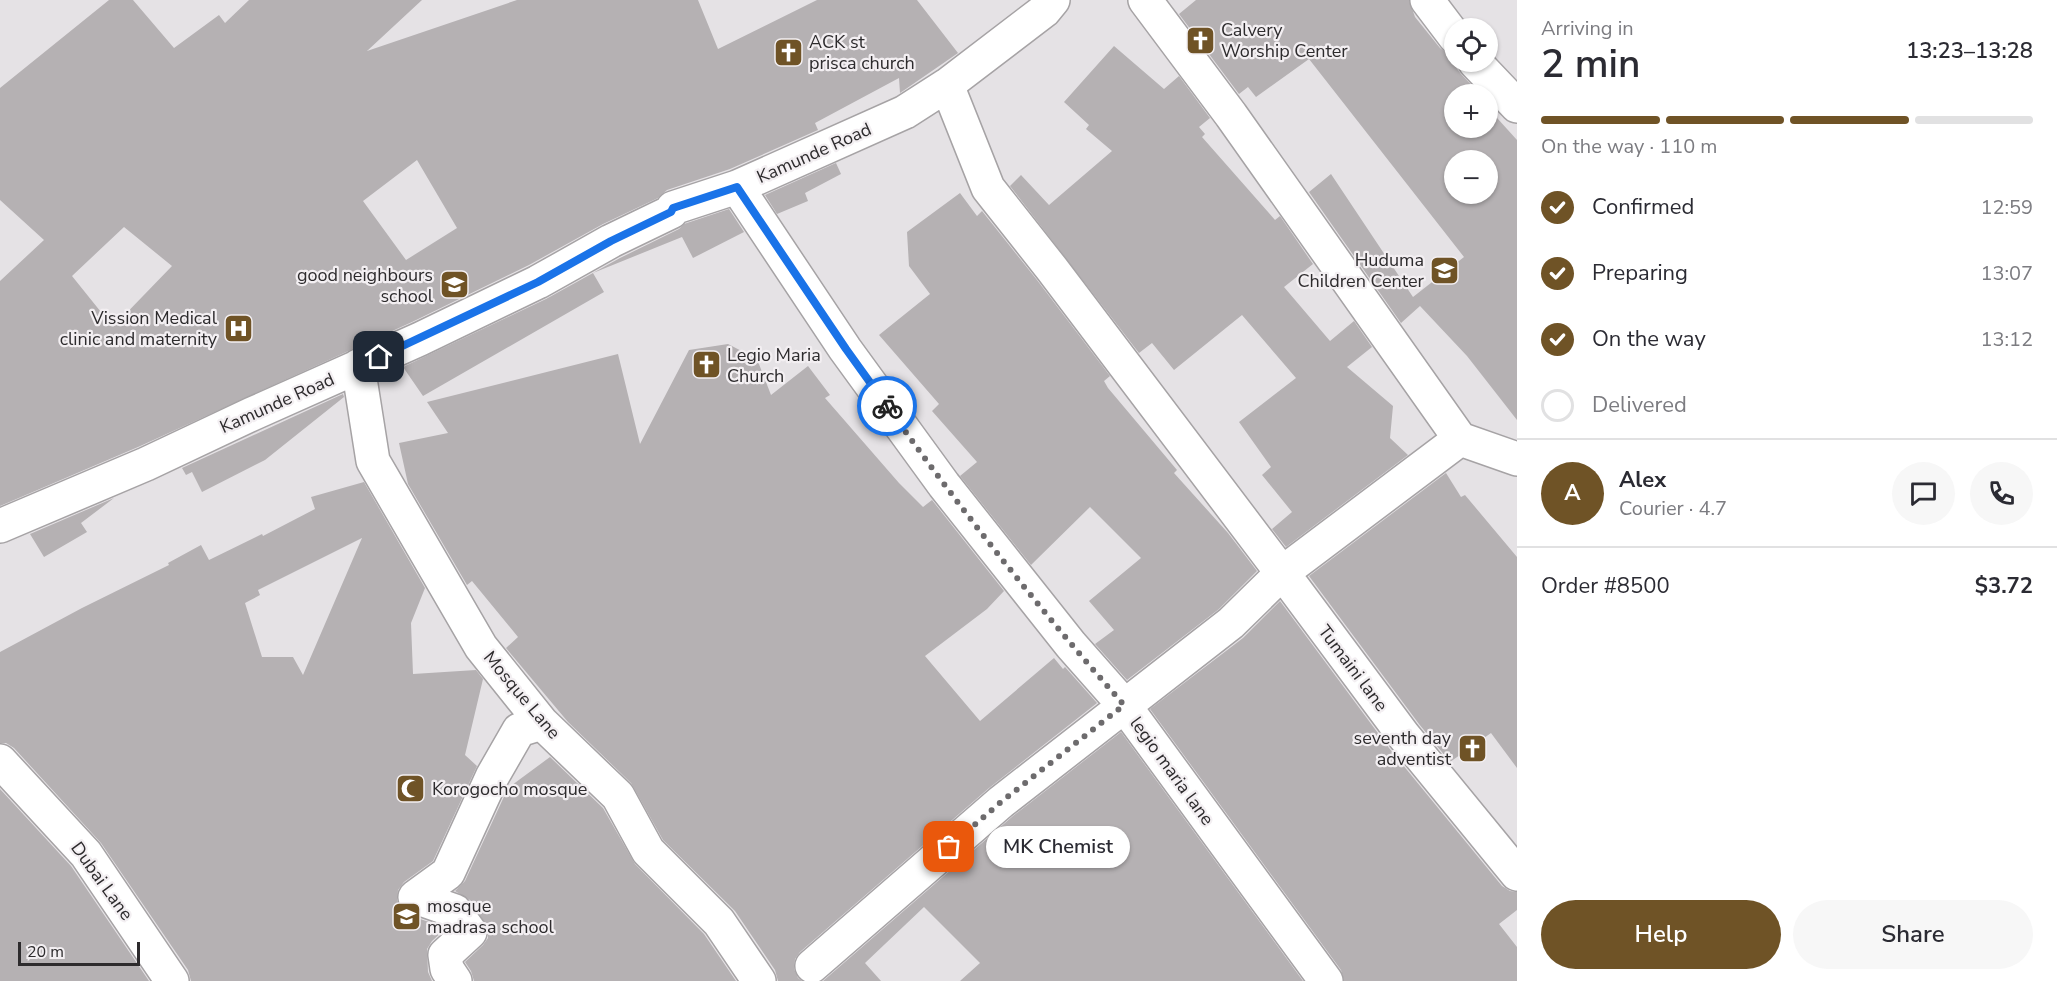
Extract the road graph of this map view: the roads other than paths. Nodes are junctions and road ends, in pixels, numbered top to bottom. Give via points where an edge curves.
1 (1053, 0) edge
2 (1144, 0) edge
3 (1427, 0) edge
4 (1444, 22) edge
5 (1485, 72) edge
6 (947, 86) junction
7 (1517, 106) edge
8 (737, 187) junction
9 (358, 366) junction
10 (1460, 439) junction
11 (1517, 459) edge
12 (0, 526) edge
13 (1282, 572) junction
14 (1124, 705) junction
15 (542, 723) junction
16 (0, 761) edge
17 (1517, 874) edge
18 (808, 976) edge
19 (172, 981) edge
20 (455, 981) edge
21 (759, 981) edge
22 (1326, 981) edge

1 - 6 street, Kamunde Road
2 - 10 street via 1232,115
3 - 4 street
5 - 7 street
6 - 8 street, Kamunde Road via 905,112
6 - 13 street, Tumaini lane via 988,188
8 - 9 street, Kamunde Road via 673,208 538,282
8 - 14 street, legio maria lane via 944,485 1071,645
9 - 12 street, Kamunde Road
9 - 15 street, Mosque Lane via 373,461 481,647
10 - 11 street
10 - 13 street
13 - 14 street via 1232,622
13 - 17 street, Tumaini lane via 1404,736
14 - 18 street via 1001,802
14 - 22 street, legio maria lane
15 - 20 street via 519,730 492,777 448,873 415,897 455,911 470,932 445,955 447,969
15 - 21 street, Mosque Lane via 618,796 648,851 719,922
16 - 19 street, Dubai Lane via 86,854

